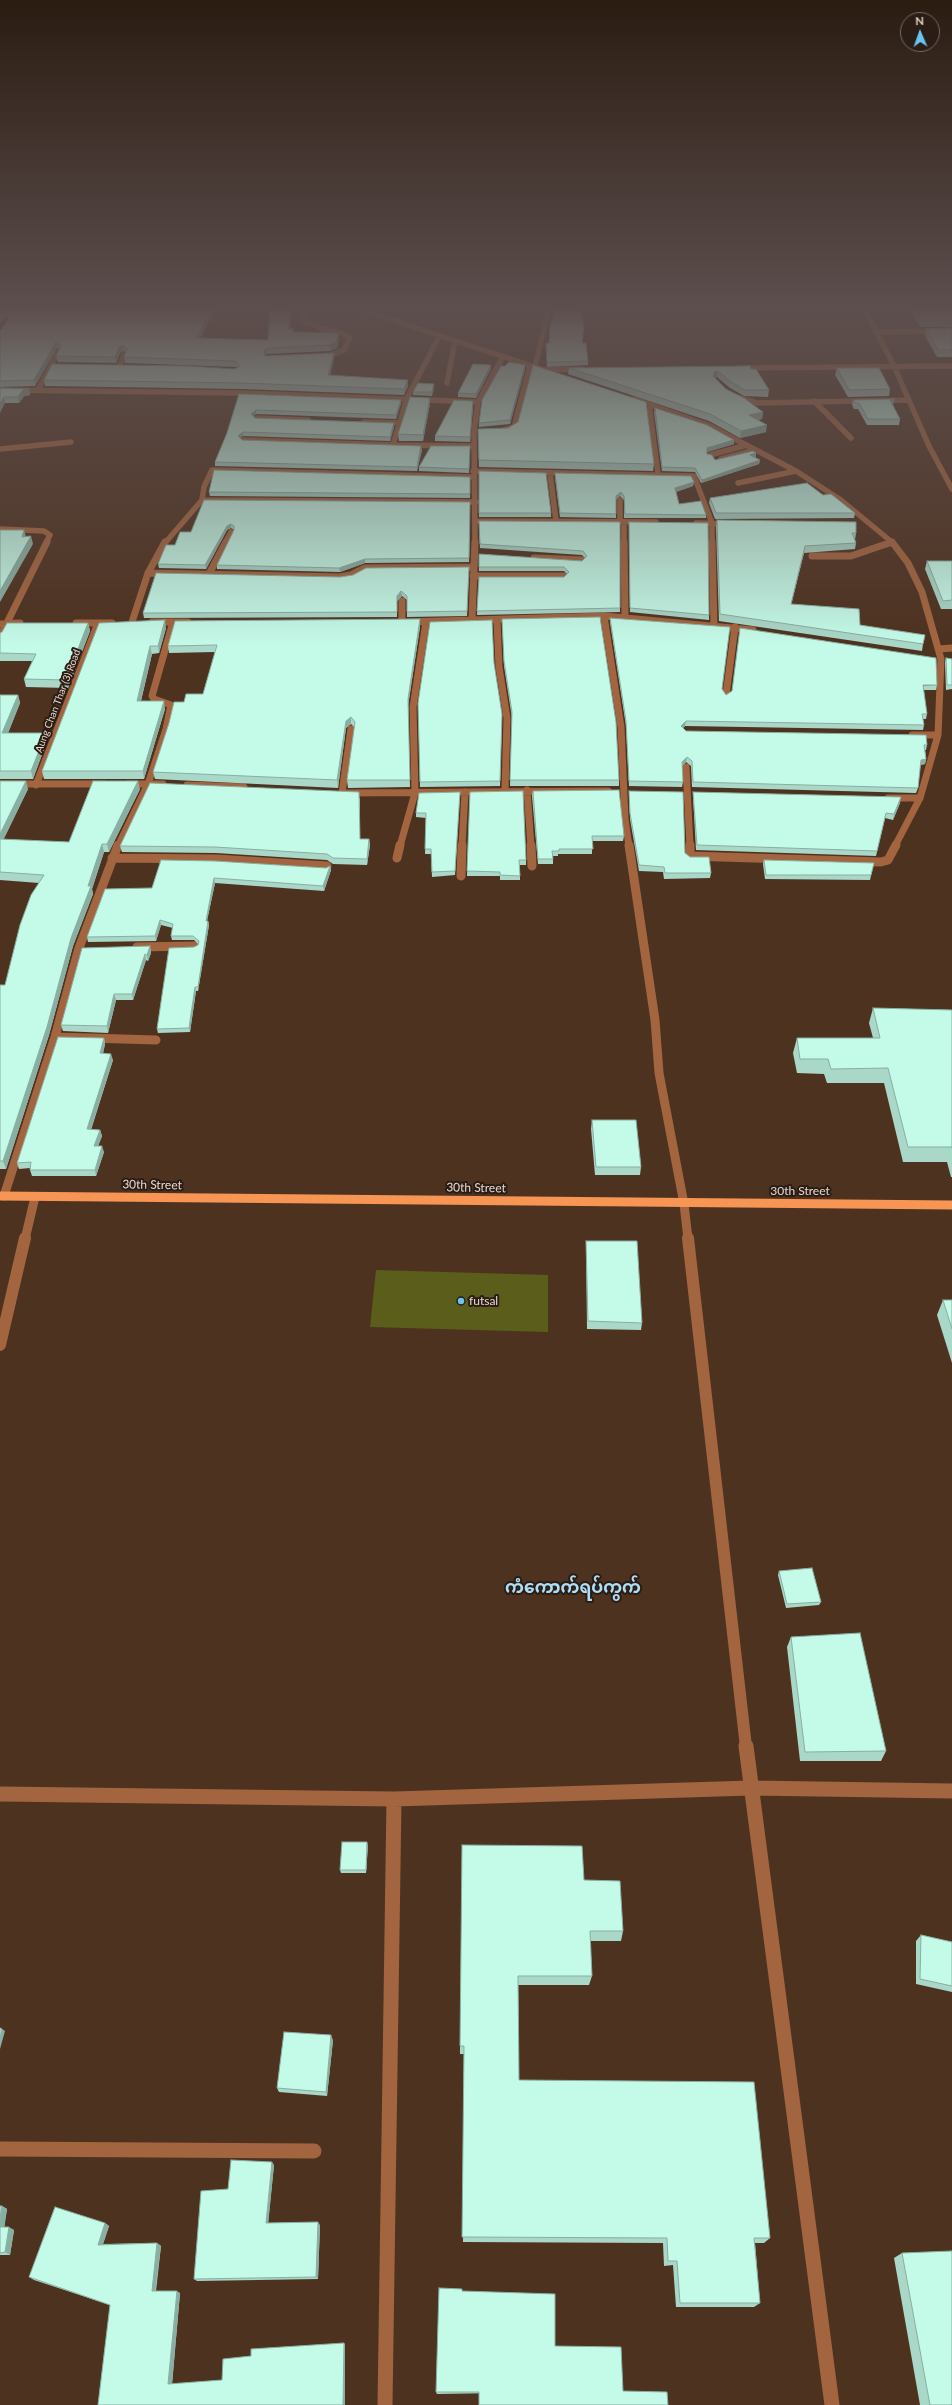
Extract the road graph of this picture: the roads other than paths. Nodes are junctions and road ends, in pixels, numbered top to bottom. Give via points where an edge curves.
1 (301, 420) edge
2 (477, 420) edge
3 (516, 420) edge
4 (651, 420) edge
5 (695, 420) edge
6 (833, 420) edge
7 (918, 420) edge
8 (317, 421) edge
9 (354, 422) edge
10 (399, 423) joint
11 (499, 430) edge
12 (851, 438) dead end
13 (242, 440) edge
14 (71, 442) dead end
15 (393, 445) junction
16 (747, 445) junction
17 (473, 446) junction
18 (0, 449) edge
19 (755, 450) junction
20 (710, 455) edge
21 (716, 460) edge
22 (796, 472) junction
23 (550, 473) junction
24 (474, 474) junction
25 (658, 474) junction
26 (738, 483) dead end
27 (952, 488) edge
28 (202, 500) junction
29 (620, 500) edge
30 (476, 502) junction
31 (476, 521) junction
32 (556, 521) junction
33 (622, 522) junction
34 (660, 522) edge
35 (690, 523) edge
36 (712, 524) junction
37 (736, 524) edge
38 (862, 524) dead end
39 (870, 524) junction
40 (0, 529) edge
41 (231, 532) edge
42 (892, 542) junction
43 (812, 556) edge
44 (530, 558) edge
45 (582, 560) edge
46 (473, 568) junction
47 (148, 573) junction
48 (209, 574) junction
49 (473, 576) junction
50 (564, 576) edge
51 (402, 601) edge
52 (604, 616) junction
53 (625, 617) junction
54 (472, 620) junction
55 (497, 620) junction
56 (132, 622) junction
57 (173, 622) junction
58 (196, 622) edge
59 (394, 622) edge
60 (402, 622) junction
61 (426, 622) junction
62 (68, 623) edge
63 (98, 623) junction
64 (3, 624) edge
65 (29, 624) edge
66 (714, 625) junction
67 (735, 628) junction
68 (758, 631) edge
69 (0, 636) edge
70 (952, 648) edge
71 (939, 649) junction
72 (933, 658) edge
73 (941, 659) junction
74 (726, 694) edge
75 (351, 729) edge
76 (906, 735) edge
77 (938, 735) junction
78 (686, 767) edge
79 (0, 784) edge
80 (148, 784) junction
81 (36, 785) junction
82 (254, 788) edge
83 (527, 790) junction
84 (505, 791) junction
85 (465, 792) junction
86 (628, 792) junction
87 (415, 793) junction
88 (880, 798) edge
89 (920, 798) junction
90 (112, 858) junction
91 (397, 858) dead end
92 (326, 866) edge
93 (532, 866) dead end
94 (461, 876) dead end
95 (194, 946) edge
96 (125, 947) edge
97 (55, 1037) junction
98 (156, 1040) dead end
99 (2, 1196) edge
100 (35, 1197) junction
101 (684, 1204) junction
102 (952, 1205) edge
103 (0, 1345) edge
104 (751, 1788) junction
105 (952, 1791) edge
106 (0, 1794) edge
107 (394, 1799) junction
108 (0, 2149) edge
109 (314, 2151) dead end
110 (385, 2405) edge
111 (832, 2405) edge

1 - 8 street
2 - 17 street
3 - 11 street via 514,427
4 - 25 street
5 - 16 street
6 - 12 street
7 - 27 street
9 - 10 street
10 - 15 street
13 - 15 street
14 - 18 street
15 - 17 street
16 - 19 street
16 - 20 street
17 - 24 street
19 - 21 street
19 - 22 street
22 - 26 street
22 - 39 street via 836,496
23 - 24 street
23 - 25 street
23 - 32 street
24 - 28 street via 212,470 204,487
24 - 30 street
25 - 36 street via 688,475 697,478
28 - 30 street
28 - 47 street via 166,540
29 - 33 street
30 - 31 street
31 - 32 street
31 - 46 street via 477,554
32 - 33 street
33 - 34 street
33 - 53 street
35 - 36 street
36 - 37 street
36 - 66 street
38 - 39 street
39 - 42 street
40 - 64 street via 44,530 50,535
41 - 48 street
42 - 43 street via 851,556
42 - 71 street via 908,563 922,592
44 - 45 street
46 - 48 street via 365,568 340,577
46 - 49 street
47 - 48 street
47 - 56 street
49 - 50 street
49 - 54 street
51 - 60 street
52 - 53 street
52 - 55 street
52 - 86 street
53 - 66 street
54 - 55 street
54 - 61 street
55 - 84 street via 499,667 507,718
56 - 57 street
56 - 63 street
57 - 58 street
57 - 80 street via 152,696 171,706
59 - 60 street
60 - 61 street
61 - 87 street via 413,707
62 - 63 street
63 - 81 street, Aung Chan Thar (3) Road
64 - 65 street
64 - 69 street
66 - 67 street
67 - 68 street
67 - 74 street
70 - 71 street
71 - 73 street
72 - 73 street
73 - 77 street
75 - 87 street via 338,792
76 - 77 street
77 - 89 street
78 - 89 street via 690,856 881,862 888,860
79 - 81 street
80 - 81 street
80 - 82 street
80 - 90 street
83 - 84 street
83 - 86 street
83 - 93 street
84 - 85 street
85 - 87 street
85 - 94 street
86 - 101 street via 625,819 655,1020 659,1073
87 - 91 street
88 - 89 street
90 - 92 street via 216,859
90 - 97 street
95 - 96 street
97 - 98 street
97 - 99 street
99 - 100 main road, 30th Street
100 - 101 main road, 30th Street
100 - 103 street
101 - 102 main road, 30th Street
101 - 104 street
104 - 105 street
104 - 107 street
104 - 111 street
106 - 107 street
107 - 110 street
108 - 109 street

